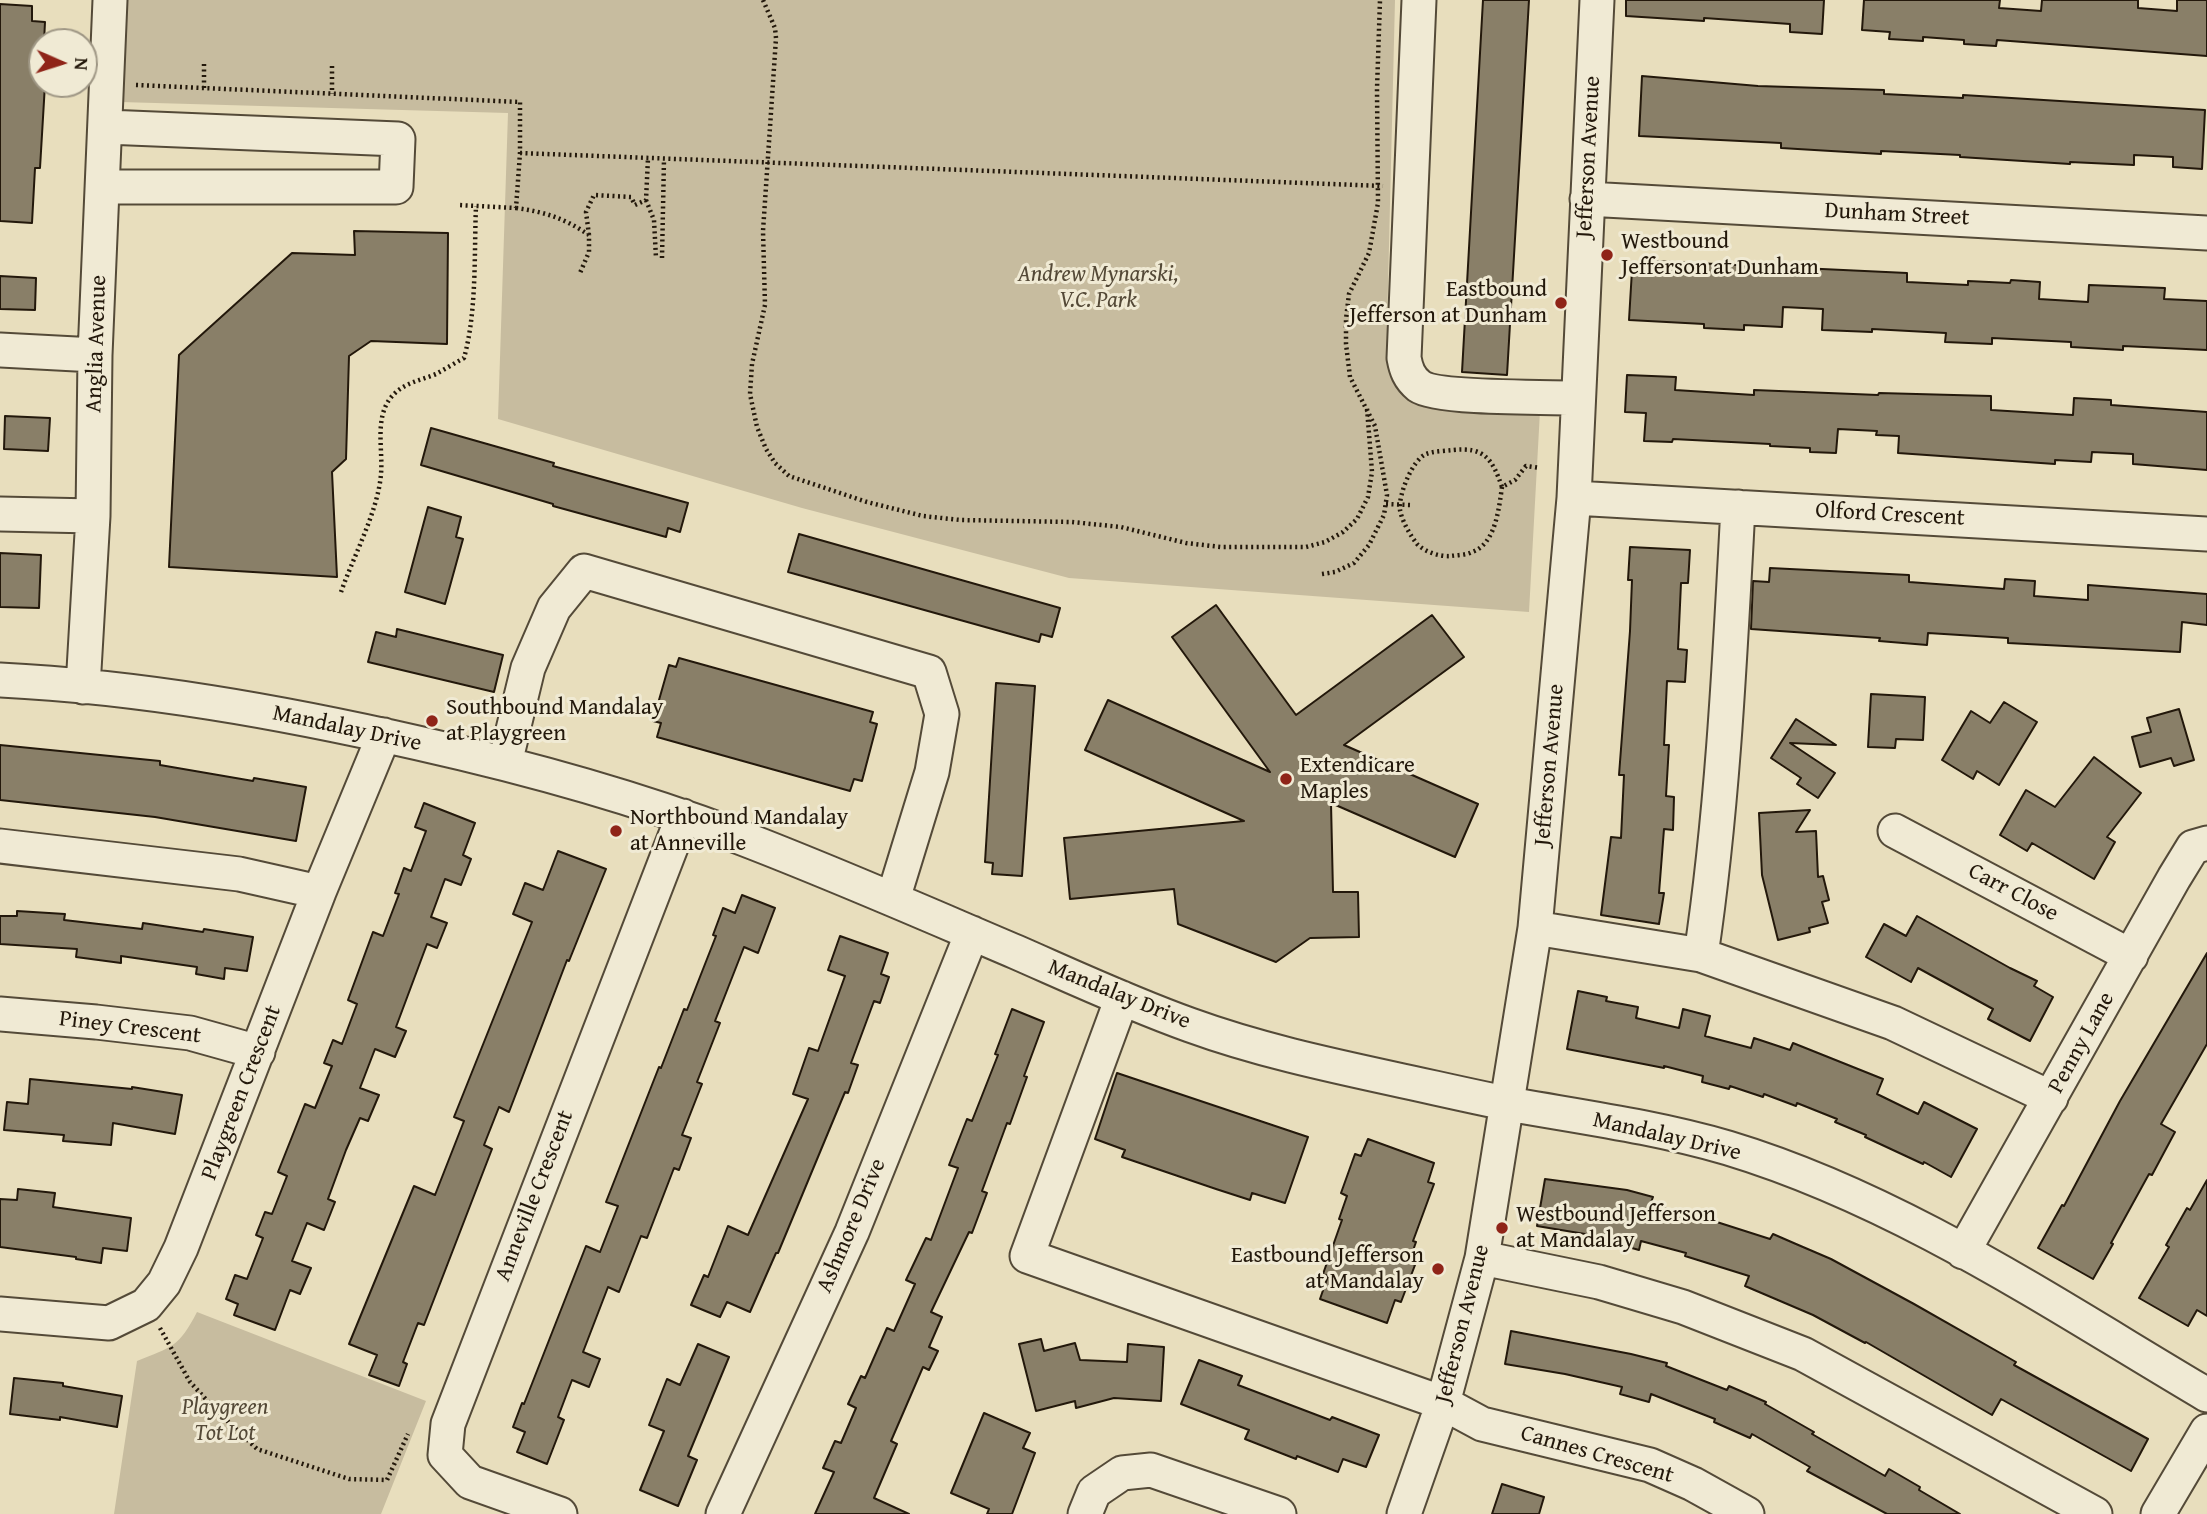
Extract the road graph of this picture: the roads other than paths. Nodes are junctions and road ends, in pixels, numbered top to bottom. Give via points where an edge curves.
1 (110, 0) edge
2 (1419, 0) edge
3 (1597, 0) edge
4 (106, 127) junction
5 (103, 187) junction
6 (1587, 199) junction
7 (2207, 233) edge
8 (0, 350) edge
9 (95, 355) junction
10 (1577, 398) junction
11 (1574, 498) junction
12 (1738, 507) junction
13 (0, 514) edge
14 (93, 516) junction
15 (2207, 534) edge
16 (0, 680) edge
17 (83, 687) junction
18 (384, 736) junction
19 (505, 763) junction
20 (682, 816) junction
21 (1895, 831) dead end
22 (2207, 843) edge
23 (0, 846) edge
24 (319, 892) junction
25 (893, 899) junction
26 (1535, 929) junction
27 (972, 933) junction
28 (1701, 955) junction
29 (2131, 956) junction
30 (1122, 998) junction
31 (0, 1014) edge
32 (258, 1052) junction
33 (2051, 1098) junction
34 (1508, 1104) junction
35 (1964, 1252) junction
36 (1482, 1258) junction
37 (0, 1314) edge
38 (2207, 1395) edge
39 (1443, 1403) junction
40 (2207, 1431) edge
41 (560, 1514) edge
42 (723, 1514) edge
43 (1085, 1514) edge
44 (1279, 1514) edge
45 (1404, 1514) edge
46 (1748, 1514) edge
47 (2095, 1514) edge
48 (2158, 1514) edge

1 - 4 street, Anglia Avenue
2 - 10 street via 1395,186 1407,373 1420,387 1444,393
3 - 6 street, Jefferson Avenue
4 - 5 street, Anglia Avenue
4 - 5 street via 398,139 396,187
5 - 9 street, Anglia Avenue
6 - 7 street, Dunham Street
6 - 10 street, Jefferson Avenue
8 - 9 street
9 - 14 street, Anglia Avenue
10 - 11 street, Jefferson Avenue
11 - 12 street, Olford Crescent
11 - 26 street, Jefferson Avenue
12 - 15 street, Olford Crescent
12 - 28 street via 1726,708
13 - 14 street
14 - 17 street, Anglia Avenue
16 - 17 street, Mandalay Drive
17 - 18 street, Mandalay Drive via 275,713
18 - 19 street, Mandalay Drive
18 - 24 street, Playgreen Crescent
19 - 20 street, Mandalay Drive
19 - 25 street via 528,668 554,608 584,571 929,671 942,714 932,772
20 - 25 street, Mandalay Drive
20 - 41 street, Anneville Crescent via 449,1424 445,1455 470,1482
21 - 29 street, Carr Close
22 - 29 street, Penny Lane via 2193,847
23 - 24 street via 239,874
24 - 32 street, Playgreen Crescent
25 - 27 street, Mandalay Drive
26 - 28 street
26 - 34 street, Jefferson Avenue
27 - 30 street, Mandalay Drive
27 - 42 street, Ashmore Drive via 852,1232
28 - 33 street via 1893,1023
29 - 33 street, Penny Lane
30 - 34 street, Mandalay Drive via 1302,1059
30 - 39 street, Cannes Crescent via 1027,1256
31 - 32 street, Piney Crescent via 190,1033
32 - 37 street, Playgreen Crescent via 181,1248 164,1283 146,1305 109,1323
33 - 35 street, Penny Lane
34 - 35 street, Mandalay Drive via 1736,1151 1810,1176
34 - 36 street, Jefferson Avenue
35 - 38 street, Mandalay Drive
36 - 39 street, Jefferson Avenue
36 - 47 street via 1598,1282 1683,1307 1803,1354
39 - 45 street, Jefferson Avenue
39 - 46 street, Cannes Crescent via 1482,1424 1650,1465
40 - 48 street
43 - 44 street via 1094,1492 1122,1473 1151,1470

